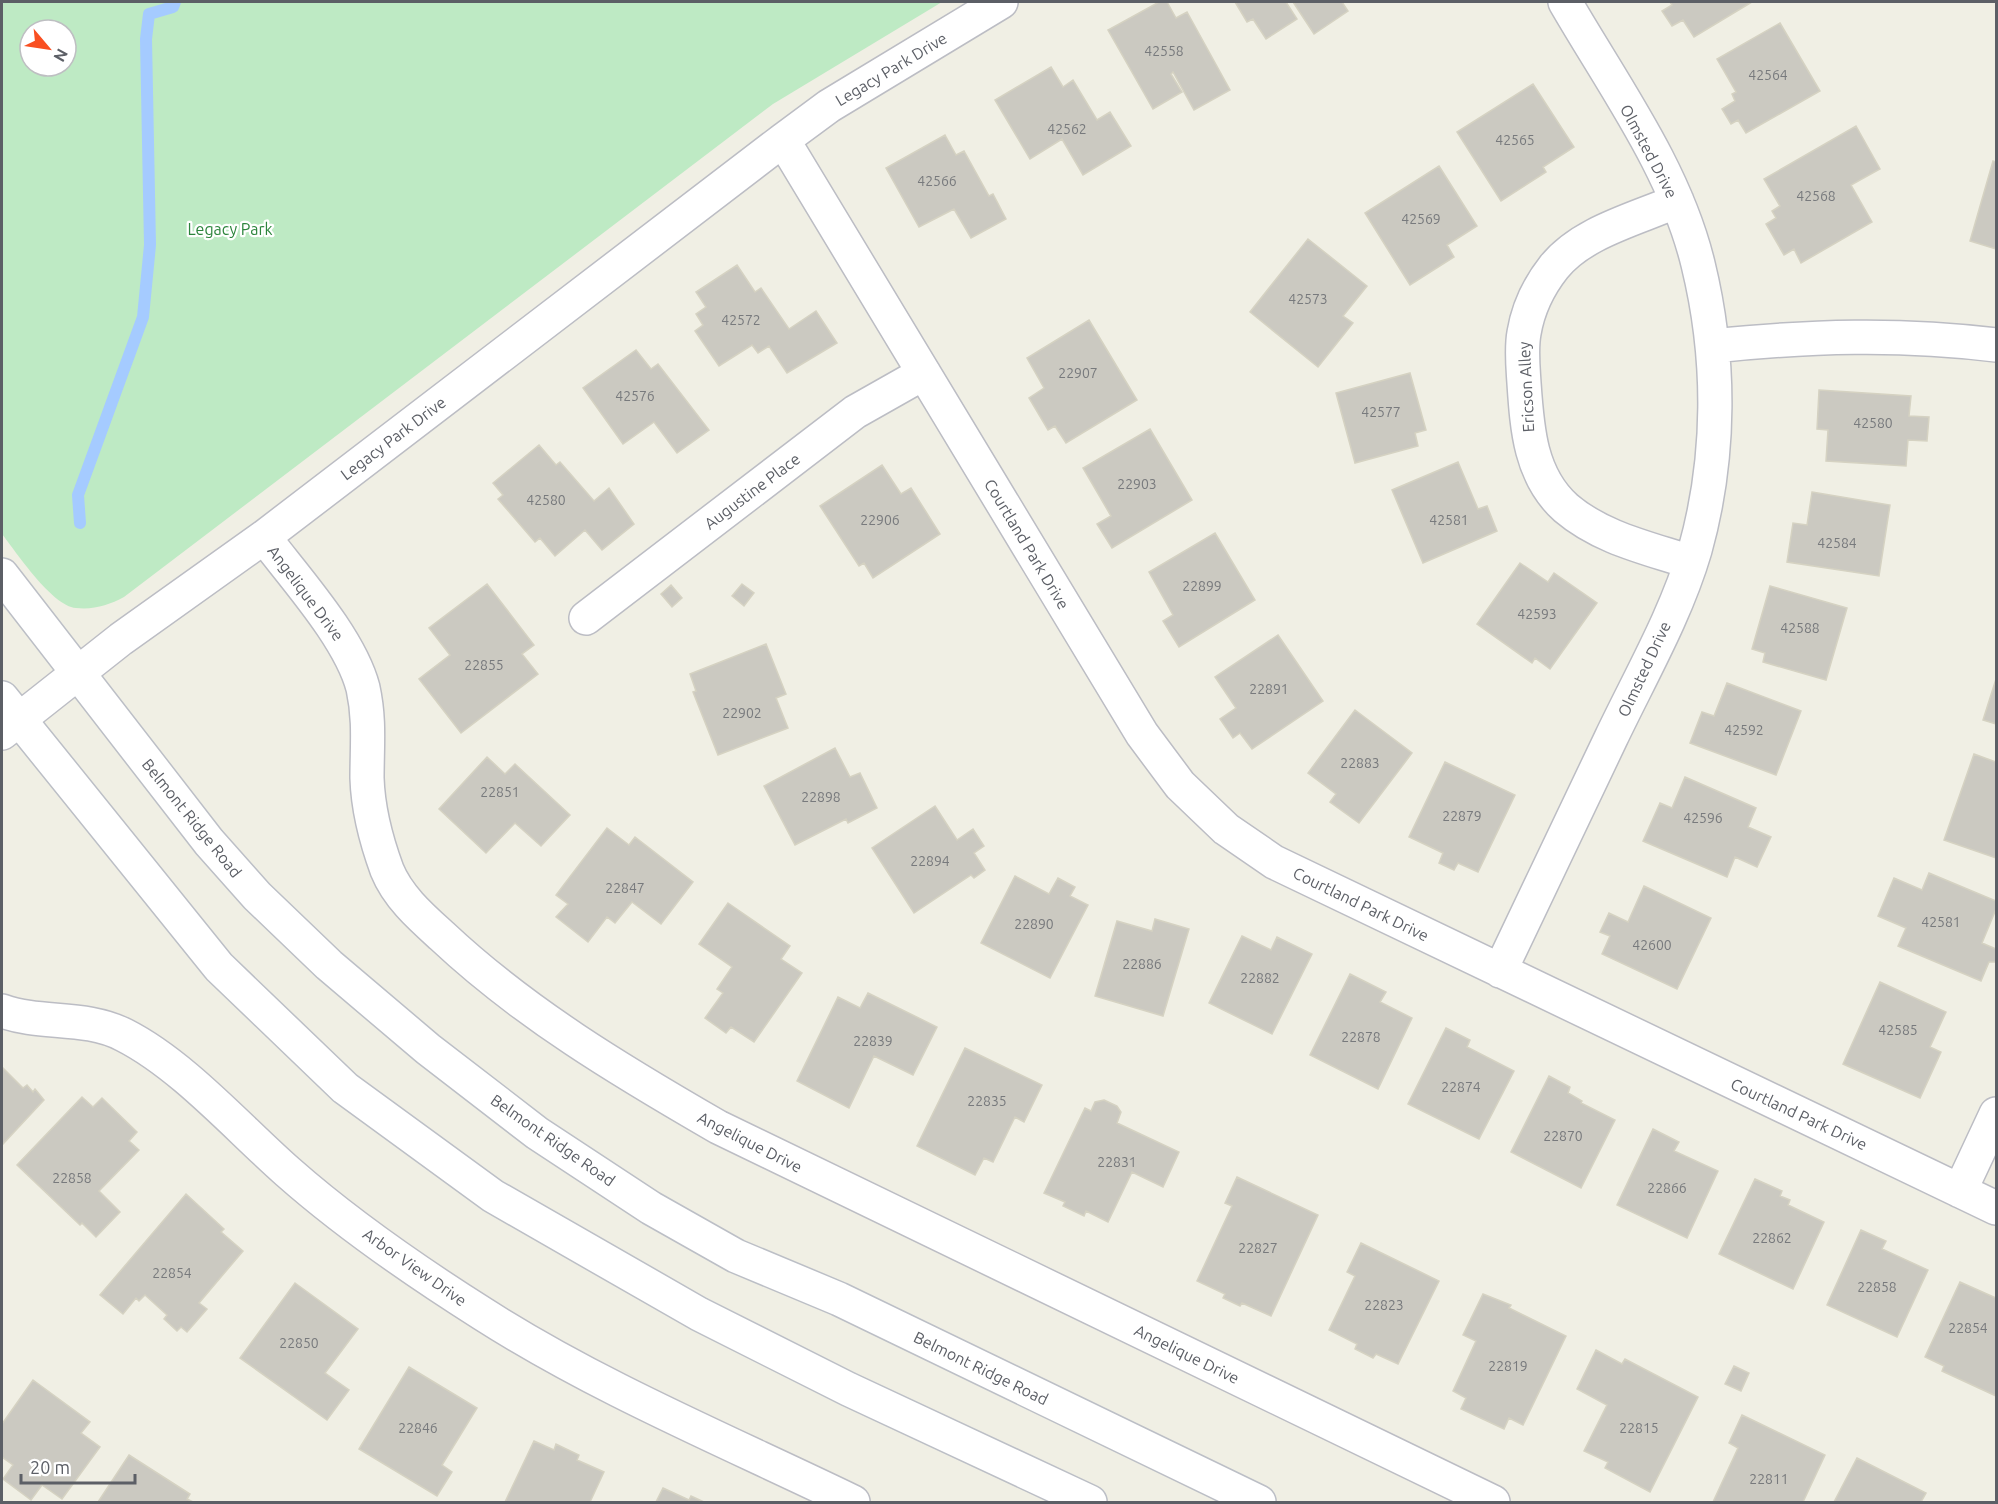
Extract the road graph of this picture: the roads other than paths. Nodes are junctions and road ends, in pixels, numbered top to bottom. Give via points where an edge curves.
1 (1001, 2) edge
2 (1565, 2) edge
3 (783, 140) junction
4 (1677, 201) junction
5 (1996, 345) edge
6 (1713, 346) junction
7 (920, 366) junction
8 (264, 537) junction
9 (1690, 562) junction
10 (2, 575) edge
11 (586, 618) dead end
12 (77, 674) junction
13 (7, 717) edge
14 (1500, 972) junction
15 (2, 1011) edge
16 (1996, 1114) edge
17 (1960, 1191) junction
18 (1996, 1208) edge
19 (853, 1503) edge
20 (1089, 1503) edge
21 (1259, 1503) edge
22 (1493, 1503) edge

1 - 3 street, Legacy Park Drive via 829,106
2 - 4 street, Olmsted Drive
3 - 7 street
3 - 8 street, Legacy Park Drive
4 - 6 street, Olmsted Drive via 1698,263
4 - 9 street, Ericson Alley via 1584,241 1554,266 1534,297 1524,333 1523,357 1528,439 1541,475 1565,507 1598,531
5 - 6 street via 1866,335
6 - 9 street, Olmsted Drive via 1716,409 1710,482
7 - 11 street, Augustine Place
7 - 14 street, Courtland Park Drive via 1142,734 1180,785 1226,830 1274,862
8 - 12 street, Legacy Park Drive
8 - 22 street, Angelique Drive via 344,643 362,686 370,728 367,779 371,822 388,873 409,906 479,971 631,1077 718,1127
9 - 14 street, Olmsted Drive via 1665,625
10 - 12 street, Belmont Ridge Road
12 - 13 street, Legacy Park Drive
12 - 21 street, Belmont Ridge Road via 227,863 292,932 428,1049 537,1133 651,1208 736,1256 839,1299
13 - 20 street via 219,967 345,1088 493,1196 699,1314
14 - 17 street, Courtland Park Drive
15 - 19 street, Arbor View Drive via 85,1022 121,1034 158,1054 291,1175 385,1248 484,1314 587,1374
16 - 17 street
17 - 18 street, Courtland Park Drive

